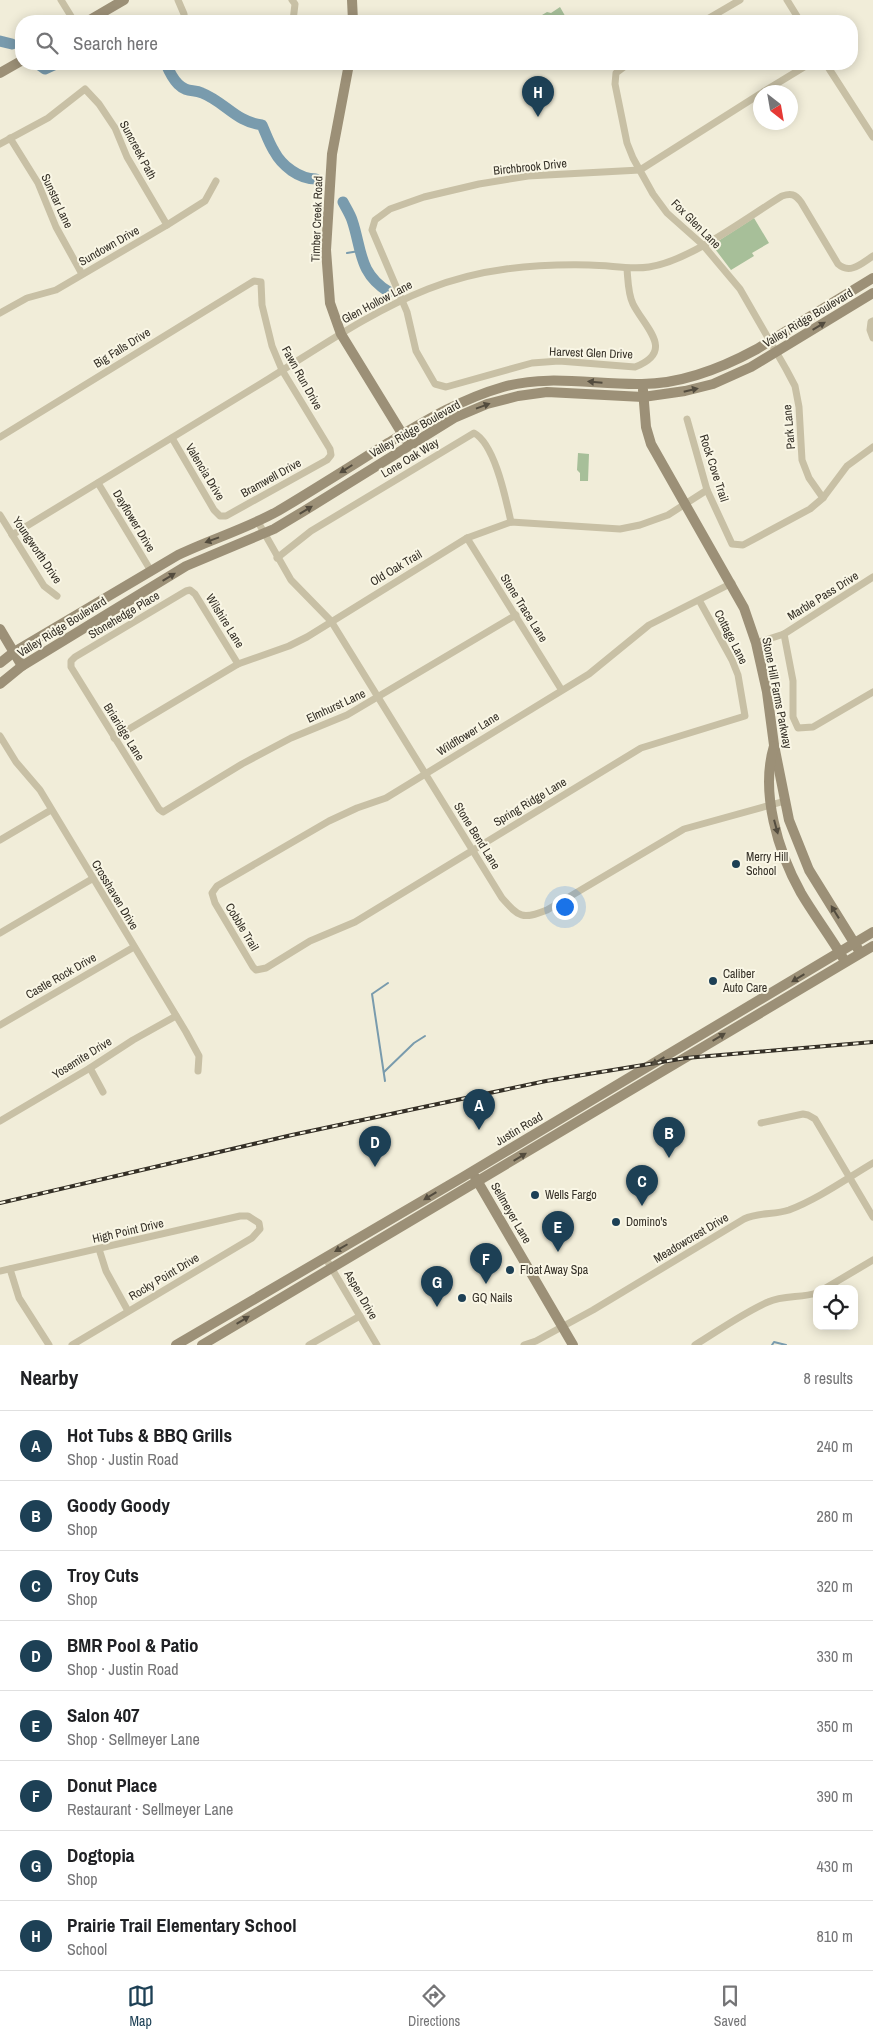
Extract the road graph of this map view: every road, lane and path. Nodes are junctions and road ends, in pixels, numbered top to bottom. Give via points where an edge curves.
1 (61, 0) edge
2 (124, 0) edge
3 (178, 0) edge
4 (292, 0) edge
5 (352, 0) edge
6 (740, 0) edge
7 (787, 0) edge
8 (70, 15) edge
9 (98, 15) edge
10 (184, 15) edge
11 (294, 15) edge
12 (353, 15) edge
13 (714, 15) edge
14 (796, 15) edge
15 (15, 64) edge
16 (348, 70) edge
17 (620, 70) edge
18 (799, 70) edge
19 (830, 70) edge
20 (0, 73) edge
21 (775, 85) edge
22 (753, 99) edge
23 (873, 137) edge
24 (10, 138) junction
25 (0, 144) edge
26 (640, 170) junction
27 (216, 180) dead end
28 (166, 225) junction
29 (703, 245) junction
30 (873, 256) edge
31 (626, 269) junction
32 (82, 274) junction
33 (873, 278) edge
34 (257, 280) joint
35 (873, 293) edge
36 (401, 300) junction
37 (0, 314) edge
38 (873, 321) edge
39 (341, 334) junction
40 (873, 338) edge
41 (772, 340) junction
42 (777, 352) junction
43 (282, 370) junction
44 (644, 384) junction
45 (643, 397) junction
46 (687, 419) dead end
47 (403, 434) junction
48 (0, 437) edge
49 (172, 438) junction
50 (410, 445) junction
51 (873, 447) edge
52 (330, 454) joint
53 (98, 483) junction
54 (707, 490) junction
55 (823, 498) junction
56 (685, 504) junction
57 (0, 516) edge
58 (220, 516) joint
59 (258, 522) junction
60 (511, 522) junction
61 (263, 533) junction
62 (12, 535) junction
63 (467, 538) junction
64 (277, 558) junction
65 (151, 571) junction
66 (873, 577) edge
67 (732, 583) junction
68 (190, 590) joint
69 (56, 596) dead end
70 (699, 600) junction
71 (516, 615) junction
72 (331, 621) junction
73 (0, 629) edge
74 (784, 634) junction
75 (756, 643) junction
76 (14, 652) junction
77 (71, 661) joint
78 (0, 663) edge
79 (238, 664) junction
80 (22, 666) junction
81 (0, 684) edge
82 (561, 689) junction
83 (873, 692) edge
84 (379, 697) junction
85 (745, 716) joint
86 (0, 736) edge
87 (114, 738) junction
88 (774, 745) junction
89 (3, 747) edge
90 (425, 774) junction
91 (785, 801) junction
92 (770, 805) junction
93 (51, 810) junction
94 (163, 812) joint
95 (0, 840) edge
96 (472, 850) junction
97 (809, 870) junction
98 (92, 879) junction
99 (794, 879) junction
100 (212, 893) joint
101 (873, 932) edge
102 (0, 933) edge
103 (854, 944) junction
104 (873, 946) edge
105 (134, 947) junction
106 (840, 952) junction
107 (861, 954) junction
108 (846, 963) junction
109 (256, 970) joint
110 (176, 1016) junction
111 (0, 1025) edge
112 (90, 1068) junction
113 (198, 1070) dead end
114 (103, 1092) dead end
115 (0, 1121) edge
116 (761, 1123) dead end
117 (873, 1163) edge
118 (472, 1172) junction
119 (850, 1177) junction
120 (478, 1182) junction
121 (410, 1208) junction
122 (873, 1217) edge
123 (258, 1224) joint
124 (376, 1241) junction
125 (99, 1249) junction
126 (325, 1257) junction
127 (873, 1260) edge
128 (331, 1268) junction
129 (10, 1269) junction
130 (0, 1272) edge
131 (831, 1285) edge
132 (813, 1294) edge
133 (128, 1311) junction
134 (360, 1316) junction
135 (562, 1326) junction
136 (48, 1345) edge
137 (72, 1345) edge
138 (176, 1345) edge
139 (202, 1345) edge
140 (309, 1345) edge
141 (377, 1345) edge
142 (524, 1345) edge
143 (573, 1345) edge
144 (695, 1345) edge

1 - 8 street
2 - 9 main road
3 - 10 street
4 - 11 street
5 - 12 main road
6 - 13 street
7 - 14 street
15 - 20 main road
16 - 39 main road, Timber Creek Road via 333,142 326,250 330,303
17 - 26 street, Fox Glen Lane via 616,73 615,84 627,143
18 - 21 street, Birchbrook Drive
19 - 23 street
22 - 26 street, Birchbrook Drive
24 - 25 street
24 - 28 street, Suncreek Path via 48,118 85,89 114,128
24 - 32 street, Sunstar Lane via 38,183 56,227
26 - 29 street, Fox Glen Lane via 667,214
26 - 36 street, Birchbrook Drive via 528,176 424,197 390,209 375,220 372,230
27 - 28 street, Sundown Drive via 205,200
28 - 32 street, Sundown Drive
29 - 30 street, Glen Hollow Lane via 791,193 801,202 844,269 851,269
29 - 31 street, Glen Hollow Lane via 668,262
29 - 41 street, Fox Glen Lane via 740,289
31 - 36 street, Glen Hollow Lane via 570,265 491,270
31 - 36 street, Harvest Glen Drive via 633,304 651,331 656,346 652,357 635,367 559,361 532,363 440,386 416,351
32 - 37 street, Sundown Drive via 56,290 27,298
33 - 41 main road, Valley Ridge Boulevard
34 - 43 street, Fawn Run Drive via 262,284 262,305
34 - 48 street, Big Falls Drive
42 -> 35 main road, Valley Ridge Boulevard
36 - 39 street, Glen Hollow Lane
38 - 40 street via 870,330
39 - 43 street, Glen Hollow Lane
39 - 47 main road, Timber Creek Road
41 - 42 street, Fox Glen Lane
41 - 44 main road, Valley Ridge Boulevard via 716,368 675,380
45 -> 42 main road, Valley Ridge Boulevard via 713,384
42 - 55 street, Park Lane via 794,386 799,407 802,460 809,478
43 - 49 street, Glen Hollow Lane
43 - 52 street, Fawn Run Drive via 330,448
44 - 45 main road, Stone Hill Farms Parkway
44 -> 47 main road, Valley Ridge Boulevard via 551,380 504,386 450,407
50 -> 45 main road, Valley Ridge Boulevard via 454,418 487,404 518,396 547,392
45 - 56 main road, Stone Hill Farms Parkway via 651,444
46 - 54 street, Rock Cove Trail
47 - 50 main road, Timber Creek Road
47 -> 59 main road, Valley Ridge Boulevard
49 - 53 street, Glen Hollow Lane
49 - 58 street, Valencia Drive
61 -> 50 main road, Valley Ridge Boulevard
51 - 55 street via 847,466
52 - 58 street, Bramwell Drive via 326,460 226,516
53 - 62 street, Glen Hollow Lane
53 - 65 street, Dayflower Drive
54 - 55 street, Rock Cove Trail via 732,544 739,546 810,509
54 - 56 street, Old Oak Trail
56 - 60 street, Old Oak Trail via 657,520 620,529
56 - 67 main road, Stone Hill Farms Parkway
57 - 62 street, Youngworth Drive
59 - 61 street, Stone Bend Lane
59 -> 65 main road, Valley Ridge Boulevard via 201,544
60 - 63 street, Old Oak Trail
60 - 64 street, Lone Oak Way via 499,472 483,441 474,433 311,531
61 - 64 street, Stone Bend Lane
80 -> 61 main road, Valley Ridge Boulevard via 186,566
62 - 69 street, Youngworth Drive via 44,586
63 - 71 street, Stone Trace Lane
63 - 72 street, Old Oak Trail
64 - 72 street, Stone Bend Lane via 296,587
65 - 76 main road, Valley Ridge Boulevard
66 - 74 street, Marble Pass Drive
67 - 70 street, Wildflower Lane
67 - 75 main road, Stone Hill Farms Parkway
68 - 77 street, Stonehedge Place
68 - 79 street, Wilshire Lane
70 - 82 street, Wildflower Lane via 643,629 589,674
70 - 85 street, Cottage Lane via 738,675
71 - 82 street, Stone Trace Lane
71 - 84 street, Elmhurst Lane
72 - 79 street, Old Oak Trail via 289,646
72 - 84 street, Stone Bend Lane
73 - 76 main road
74 - 75 street, Marble Pass Drive
74 - 83 street via 793,681 793,717 798,728 813,727
75 - 88 main road, Stone Hill Farms Parkway
76 - 78 main road, Valley Ridge Boulevard
76 - 80 main road
77 - 87 street, Briaridge Lane via 71,667
79 - 87 street, Old Oak Trail
80 - 81 main road, Valley Ridge Boulevard
82 - 90 street, Wildflower Lane
84 - 90 street, Stone Bend Lane
84 - 94 street, Elmhurst Lane via 347,715 283,742
85 - 96 street, Spring Ridge Lane via 642,748
86 - 89 street, Crosshaven Drive
87 - 94 street, Briaridge Lane
88 - 91 main road, Stone Hill Farms Parkway
88 - 92 main road via 769,762
89 - 93 street, Crosshaven Drive via 40,790
90 - 96 street, Stone Bend Lane
90 - 100 street, Wildflower Lane via 386,798 329,821 217,886
91 - 92 street, Stone Bend Lane
91 - 97 main road, Stone Hill Farms Parkway
92 - 96 street, Stone Bend Lane via 684,829 547,910 531,916 516,913 506,902
92 -> 99 main road
93 - 95 street
93 - 98 street, Crosshaven Drive
96 - 109 street, Spring Ridge Lane via 355,922 310,941 266,968
97 - 99 main road
103 -> 97 main road, Stone Hill Farms Parkway
98 - 102 street
98 - 105 street, Crosshaven Drive
99 - 106 main road
100 - 109 street, Cobble Trail
101 - 103 main road, Justin Road
103 - 106 main road, Justin Road
103 - 107 main road, Stone Hill Farms Parkway
104 - 107 main road, Justin Road
105 - 110 street, Crosshaven Drive
105 - 111 street, Castle Rock Drive
106 - 108 main road
106 -> 118 main road, Justin Road
107 - 108 main road, Justin Road
120 -> 108 main road, Justin Road
110 - 112 street, Yosemite Drive
110 - 113 street, Crosshaven Drive via 199,1056
112 - 114 street
112 - 115 street, Yosemite Drive
116 - 119 street via 808,1115 815,1119
117 - 119 street, Meadowcrest Drive
118 - 120 main road, Sellmeyer Lane
118 -> 121 main road, Justin Road
119 - 122 street
119 - 135 street, Meadowcrest Drive via 788,1210 754,1214 744,1219
120 - 124 main road, Justin Road
120 - 135 main road, Sellmeyer Lane
121 - 124 main road via 408,1215
121 -> 126 main road, Justin Road
123 - 125 street, High Point Drive via 248,1216 240,1216
123 - 133 street, Rocky Point Drive via 260,1229 252,1238
124 - 128 main road, Justin Road
125 - 129 street, High Point Drive
125 - 133 street via 106,1271
126 - 128 street, Aspen Drive
126 - 138 main road, Justin Road
127 - 131 street
128 - 134 street, Aspen Drive
139 -> 128 main road, Justin Road
129 - 130 street, High Point Drive
129 - 136 street via 19,1298
132 - 144 street via 768,1302
133 - 137 street, Rocky Point Drive
134 - 140 street
134 - 141 street, Aspen Drive
135 - 142 street, Meadowcrest Drive via 536,1342
135 - 143 main road, Sellmeyer Lane

